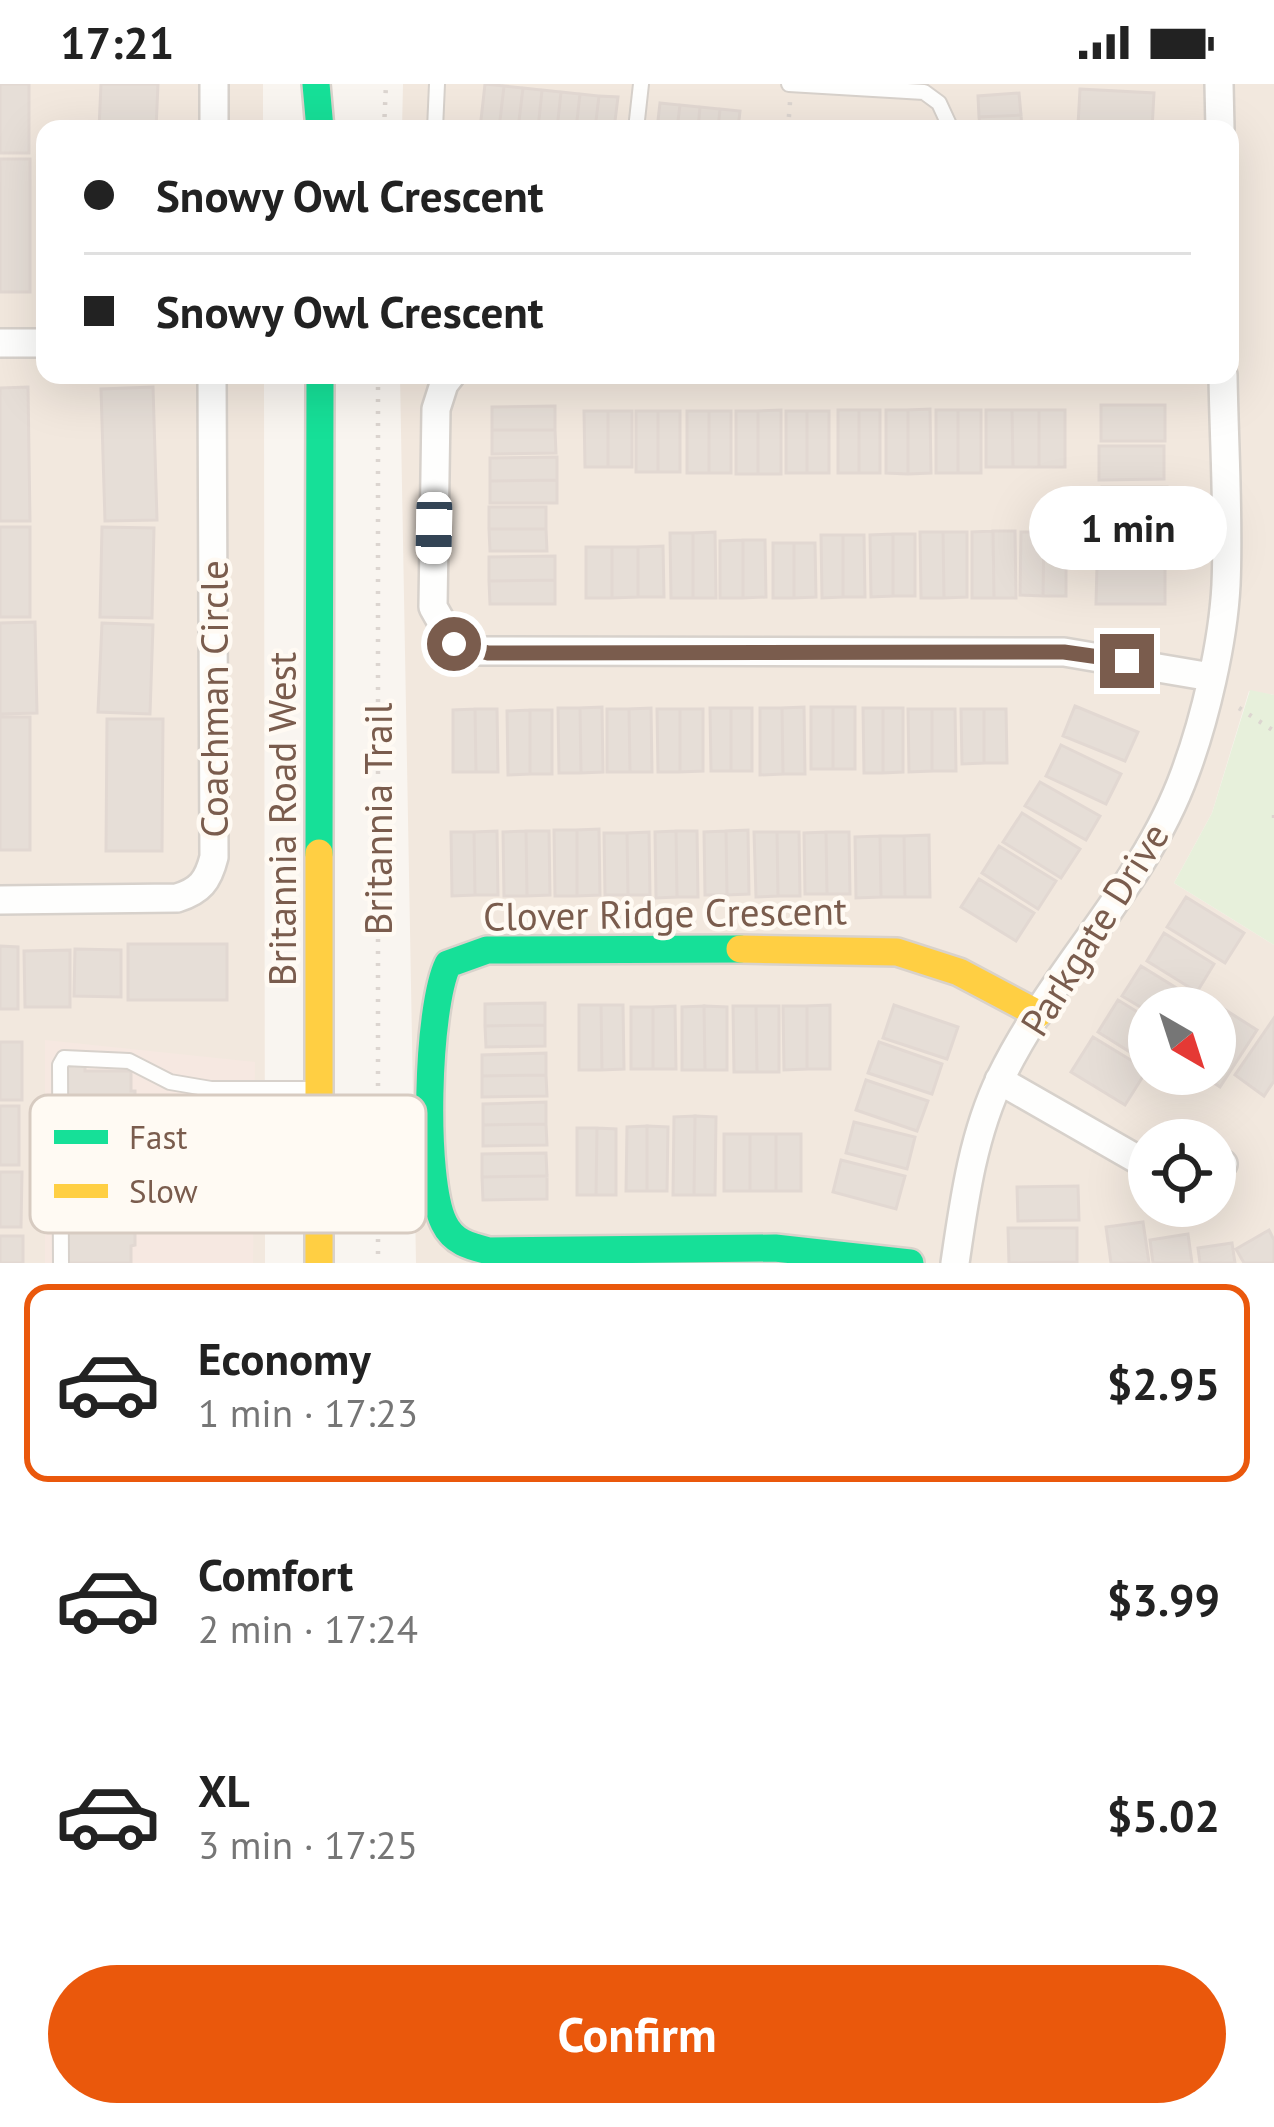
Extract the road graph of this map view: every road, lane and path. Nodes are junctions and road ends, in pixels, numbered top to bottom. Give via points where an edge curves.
1 (214, 84) edge
2 (386, 84) edge
3 (437, 84) edge
4 (641, 84) edge
5 (790, 84) edge
6 (1220, 84) edge
7 (320, 88) edge
8 (214, 120) edge
9 (320, 120) edge
10 (384, 120) edge
11 (435, 120) edge
12 (637, 120) edge
13 (788, 120) edge
14 (947, 120) edge
15 (1220, 120) edge
16 (0, 343) edge
17 (36, 343) edge
18 (212, 384) edge
19 (320, 384) edge
20 (378, 384) edge
21 (443, 384) edge
22 (1223, 384) edge
23 (1211, 677) junction
24 (1239, 708) dead end
25 (1274, 731) edge
26 (0, 900) edge
27 (1038, 1014) junction
28 (999, 1080) junction
29 (320, 1089) junction
30 (59, 1095) edge
31 (320, 1095) edge
32 (378, 1095) edge
33 (1128, 1154) edge
34 (61, 1233) edge
35 (319, 1233) edge
36 (61, 1263) edge
37 (319, 1263) edge
38 (910, 1263) edge
39 (955, 1263) edge

1 - 8 street
2 - 10 path
3 - 11 lane
4 - 12 lane
5 - 13 path
5 - 14 lane via 924,92
6 - 15 street
7 - 9 street
16 - 17 street
18 - 26 street, Coachman Circle via 209,877 176,898
19 - 29 street, Britannia Road West
20 - 32 path, Britannia Trail
21 - 23 street via 433,607 454,644 471,651 1064,652
22 - 23 street, Parkgate Drive via 1226,589
23 - 27 street, Parkgate Drive via 1186,772 1161,827
24 - 25 path
27 - 28 street, Parkgate Drive
27 - 38 street, Clover Ridge Crescent via 955,968 874,949 487,950 448,964 436,1005 431,1184 451,1237 489,1251 775,1248
28 - 33 street
28 - 39 street, Parkgate Drive via 968,1178
29 - 30 lane via 211,1089 170,1082 129,1061 64,1058
29 - 31 street, Britannia Road West
34 - 36 lane
35 - 37 street, Britannia Road West

